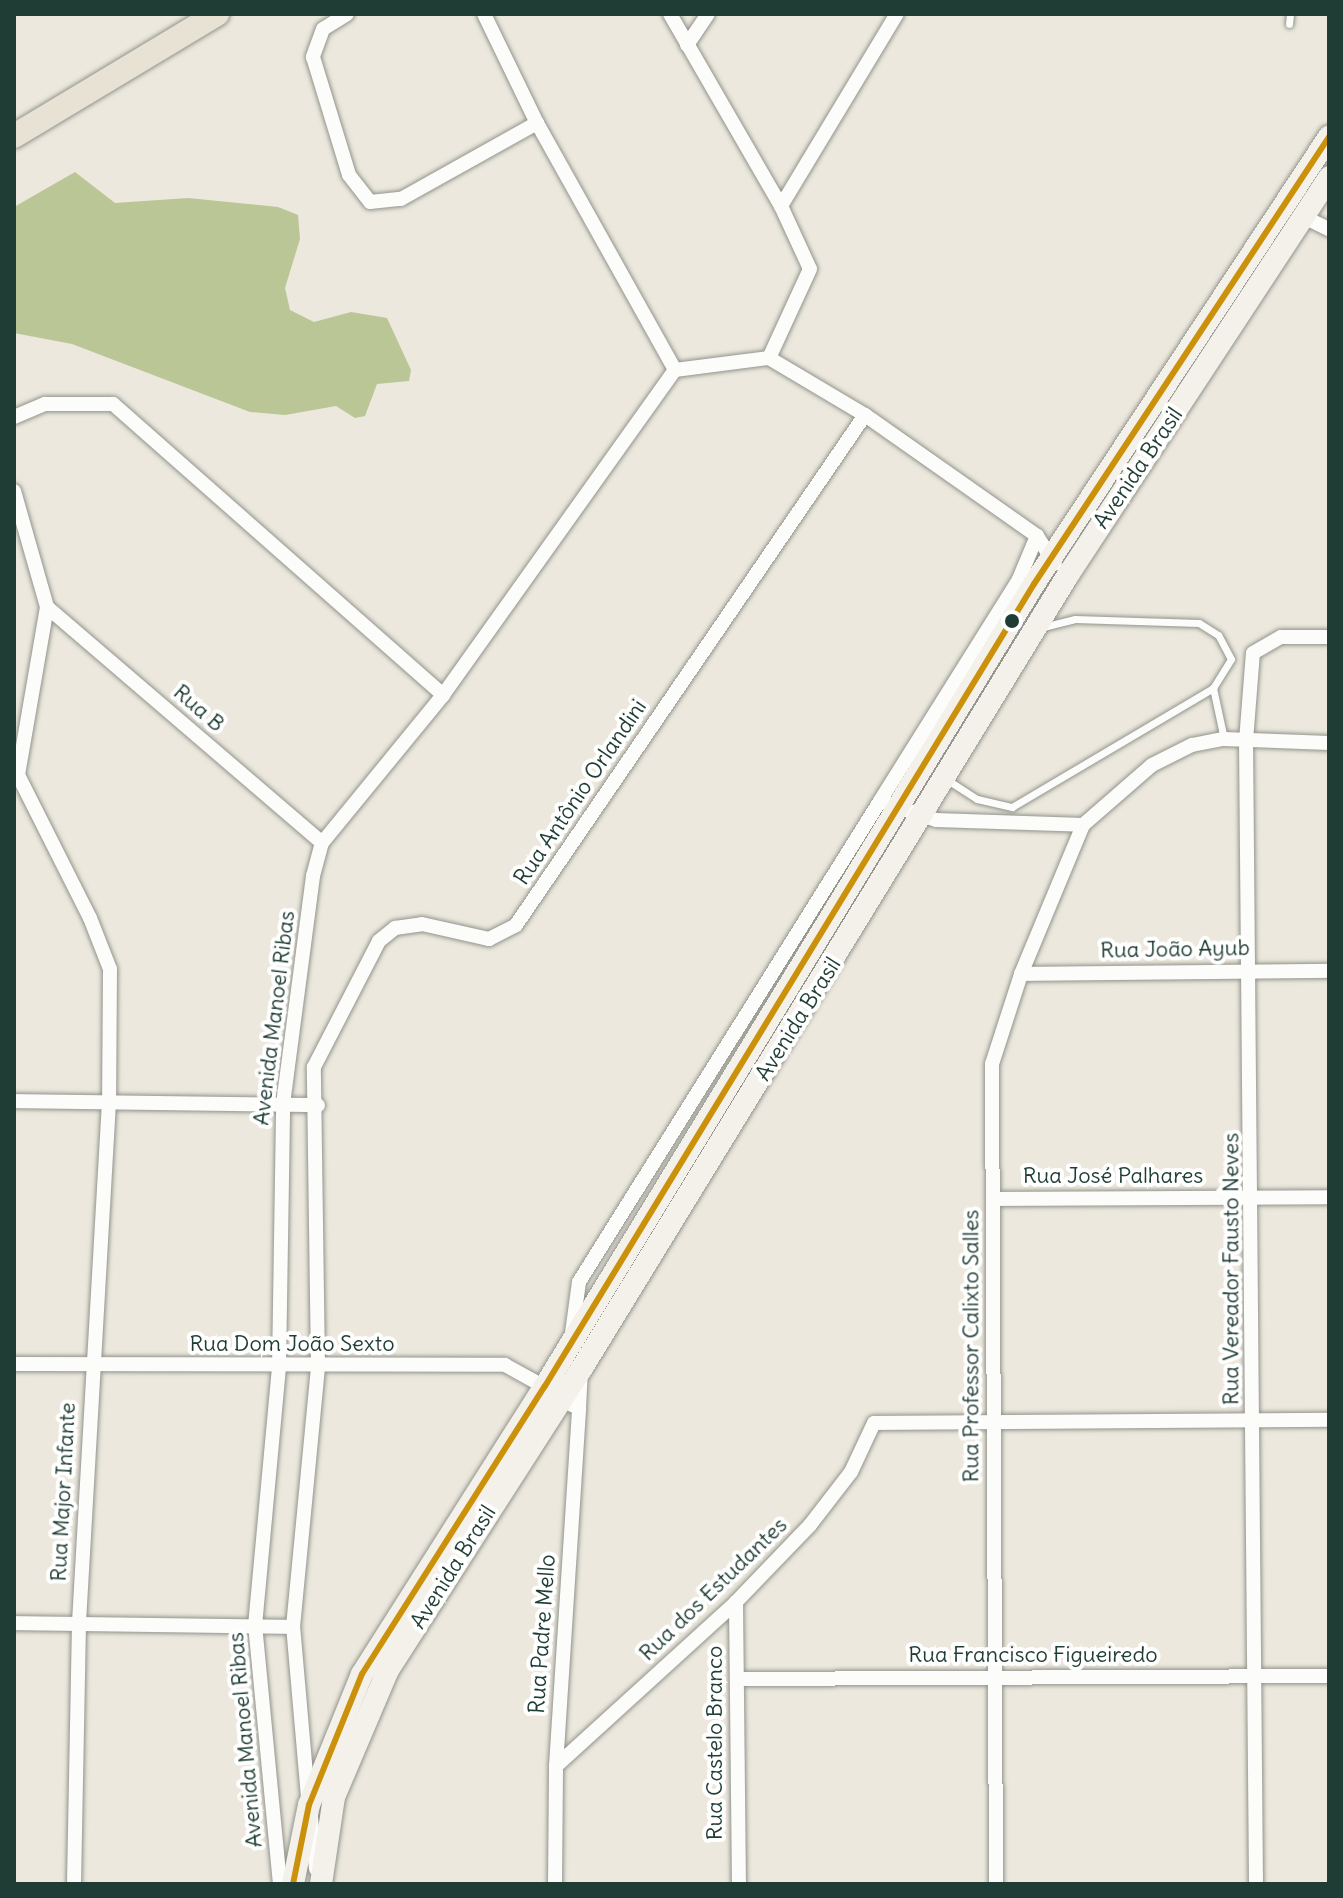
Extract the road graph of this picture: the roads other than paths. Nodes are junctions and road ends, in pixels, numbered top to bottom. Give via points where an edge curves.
1 (217, 14) edge
2 (347, 14) edge
3 (484, 14) edge
4 (670, 14) edge
5 (708, 14) edge
6 (897, 14) edge
7 (1290, 14) edge
8 (1289, 24) dead end
9 (687, 45) junction
10 (537, 123) junction
11 (14, 136) edge
12 (1329, 137) edge
13 (1329, 177) edge
14 (781, 206) junction
15 (1304, 217) junction
16 (1329, 229) edge
17 (769, 358) junction
18 (675, 370) junction
19 (865, 415) junction
20 (14, 417) edge
21 (14, 491) edge
22 (1037, 536) junction
23 (1050, 559) junction
24 (1068, 575) junction
25 (1027, 582) junction
26 (1055, 599) junction
27 (47, 607) junction
28 (1329, 637) edge
29 (1213, 688) junction
30 (443, 695) junction
31 (1224, 739) junction
32 (1246, 741) junction
33 (1329, 743) edge
34 (16, 775) edge
35 (944, 778) junction
36 (889, 803) junction
37 (921, 817) junction
38 (1083, 825) junction
39 (322, 843) junction
40 (878, 845) junction
41 (895, 860) junction
42 (1251, 970) junction
43 (1329, 971) edge
44 (1021, 974) junction
45 (293, 1060) junction
46 (314, 1067) junction
47 (14, 1101) edge
48 (109, 1102) junction
49 (283, 1104) junction
50 (318, 1105) junction
51 (1252, 1197) junction
52 (1329, 1197) edge
53 (993, 1199) junction
54 (571, 1342) junction
55 (91, 1363) junction
56 (14, 1364) edge
57 (279, 1368) junction
58 (318, 1368) junction
59 (582, 1368) junction
60 (561, 1397) junction
61 (1329, 1420) edge
62 (1254, 1421) junction
63 (994, 1422) junction
64 (736, 1602) junction
65 (14, 1623) edge
66 (79, 1623) junction
67 (255, 1626) junction
68 (293, 1627) junction
69 (995, 1676) junction
70 (1256, 1676) junction
71 (1329, 1676) edge
72 (737, 1679) junction
73 (556, 1766) junction
74 (309, 1805) junction
75 (74, 1884) edge
76 (280, 1884) edge
77 (293, 1884) edge
78 (318, 1884) edge
79 (555, 1884) edge
80 (739, 1884) edge
81 (996, 1884) edge
82 (1256, 1884) edge

1 - 11 highway
2 - 10 street via 323,29 313,57 349,175 370,202 401,199
3 - 10 street
4 - 9 street
5 - 9 street
6 - 14 street
7 - 8 lane
9 - 14 street
10 - 18 street
12 - 23 main road, Avenida Brasil
13 - 15 main road, Avenida Brasil
14 - 17 street via 810,269
15 - 16 street
15 - 24 main road, Avenida Brasil
17 - 18 street
17 - 19 street
18 - 30 street, Avenida Manoel Ribas
19 - 22 street
19 - 46 street, Rua Antônio Orlandini via 516,925 489,939 422,924 395,928 379,941
20 - 30 street via 45,404 113,404
21 - 27 street
22 - 23 street
22 - 25 street
23 - 24 street
23 - 25 main road, Avenida Brasil
24 - 26 main road, Avenida Brasil
25 - 26 lane
25 - 36 main road, Avenida Brasil
26 - 29 lane via 1042,627 1075,619 1199,623 1218,635 1231,659
26 - 35 main road, Avenida Brasil
27 - 34 street
27 - 39 street, Rua B
28 - 32 street, Rua Vereador Fausto Neves via 1281,637 1253,653
29 - 31 lane
29 - 35 lane via 1043,794 1012,807 977,799
30 - 39 street, Avenida Manoel Ribas
31 - 32 street
31 - 38 street via 1192,745 1152,765
32 - 33 street
32 - 42 street, Rua Vereador Fausto Neves
34 - 48 street, Rua Major Infante via 110,969
35 - 37 main road, Avenida Brasil
36 - 37 street
36 - 40 main road, Avenida Brasil
36 - 54 street via 579,1282
37 - 38 street
37 - 41 main road, Avenida Brasil
38 - 44 street, Rua Professor Calixto Salles
39 - 45 street, Avenida Manoel Ribas via 313,876
40 - 41 main road
40 - 54 main road, Avenida Brasil
41 - 59 main road, Avenida Brasil
42 - 43 street, Rua João Ayub
42 - 44 street, Rua João Ayub
42 - 51 street, Rua Vereador Fausto Neves
44 - 53 street, Rua Professor Calixto Salles via 992,1064
45 - 46 street
45 - 49 street, Avenida Manoel Ribas
46 - 50 street
47 - 48 street
48 - 49 street
48 - 55 street, Rua Major Infante
49 - 50 street
49 - 57 street, Avenida Manoel Ribas
50 - 58 street
51 - 52 street, Rua José Palhares
51 - 53 street, Rua José Palhares
51 - 62 street, Rua Vereador Fausto Neves
53 - 63 street, Rua Professor Calixto Salles
54 - 59 street
54 - 60 main road, Avenida Brasil
55 - 56 street, Rua Dom João Sexto
55 - 57 street, Rua Dom João Sexto
55 - 66 street, Rua Major Infante
57 - 58 street, Rua Dom João Sexto
57 - 67 street, Avenida Manoel Ribas
58 - 60 street, Rua Dom João Sexto via 505,1365
58 - 68 street
59 - 60 main road, Avenida Brasil
60 - 73 street, Rua Padre Mello
60 - 74 main road, Avenida Brasil via 362,1674
60 - 78 main road, Avenida Brasil via 388,1670 334,1797
61 - 62 street
62 - 63 street
62 - 70 street, Rua Vereador Fausto Neves
63 - 64 street, Rua dos Estudantes via 874,1423 851,1472 810,1525
63 - 69 street, Rua Professor Calixto Salles
64 - 72 street, Rua Castelo Branco
64 - 73 street, Rua dos Estudantes
65 - 66 street
66 - 67 street
66 - 75 street, Rua Major Infante
67 - 68 street
67 - 76 street, Avenida Manoel Ribas
68 - 74 street
69 - 70 street, Rua Francisco Figueiredo
69 - 72 street, Rua Francisco Figueiredo
69 - 81 street, Rua Professor Calixto Salles
70 - 71 street, Rua Francisco Figueiredo
70 - 82 street, Rua Vereador Fausto Neves
72 - 80 street, Rua Castelo Branco
73 - 79 street, Rua Padre Mello
74 - 77 main road, Avenida Brasil
74 - 78 street

